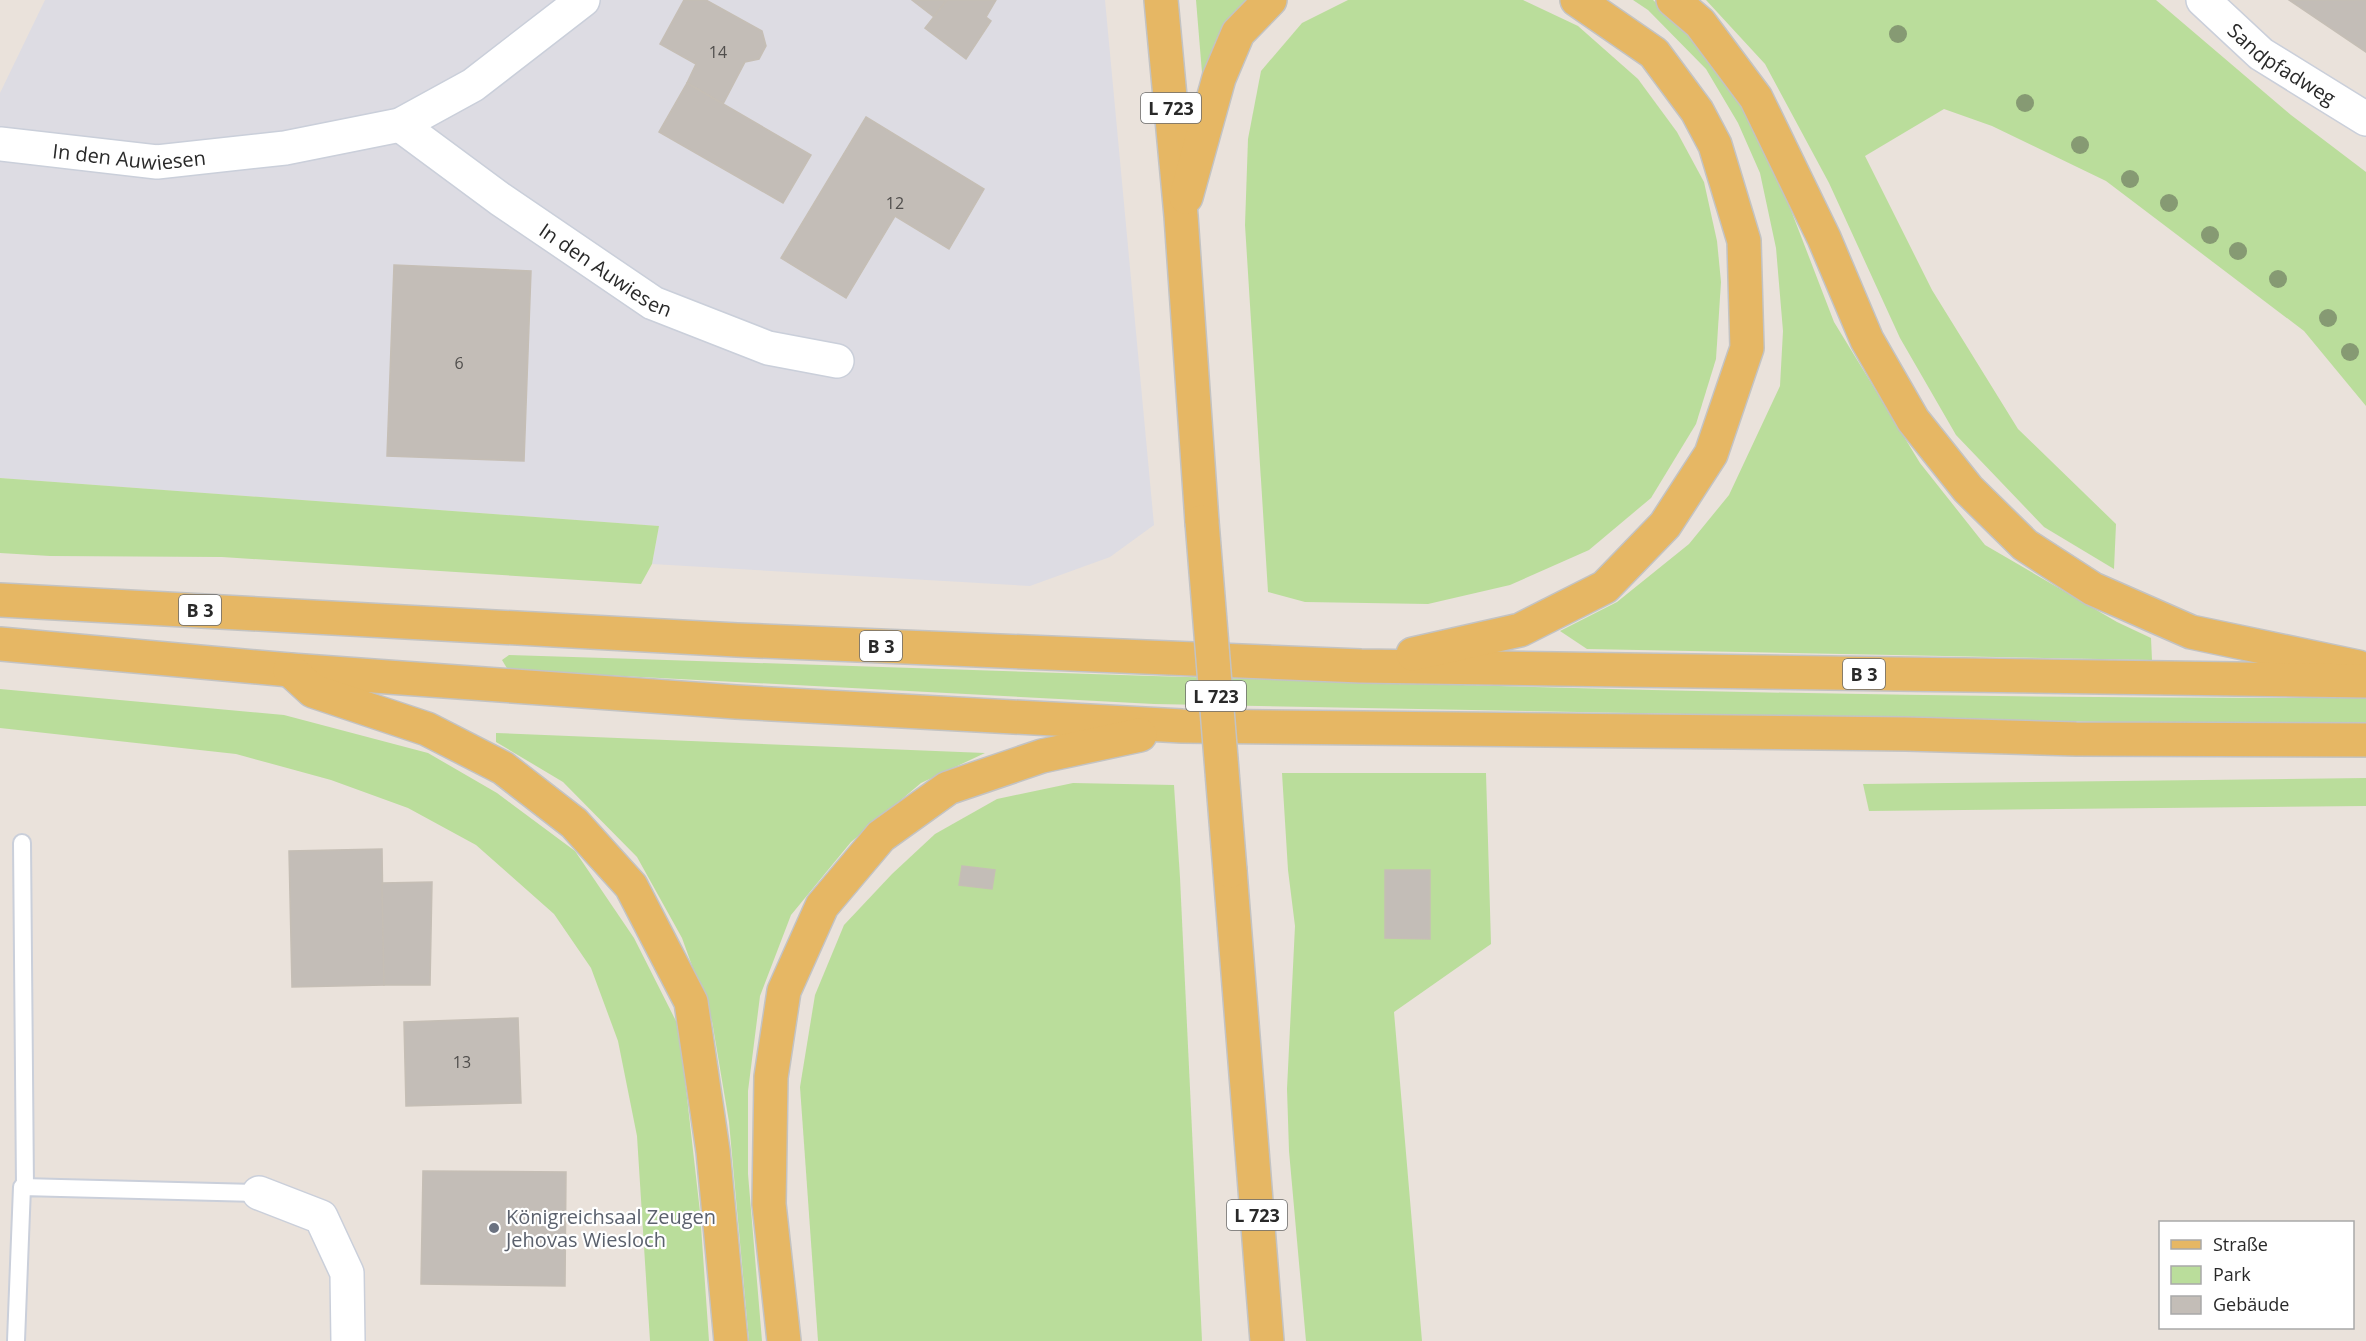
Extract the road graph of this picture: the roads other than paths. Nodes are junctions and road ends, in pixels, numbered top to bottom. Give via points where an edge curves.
1 (583, 0) edge
2 (1161, 0) edge
3 (1270, 0) edge
4 (1577, 0) edge
5 (1672, 0) edge
6 (2203, 0) edge
7 (2366, 118) edge
8 (400, 125) junction
9 (0, 144) edge
10 (1181, 216) junction
11 (837, 361) dead end
12 (0, 600) edge
13 (0, 644) edge
14 (1361, 666) junction
15 (2366, 668) edge
16 (290, 670) junction
17 (2366, 681) edge
18 (1182, 726) junction
19 (2366, 740) edge
20 (22, 843) dead end
21 (25, 1187) junction
22 (259, 1192) joint
23 (16, 1341) edge
24 (348, 1341) edge
25 (731, 1341) edge
26 (784, 1341) edge
27 (1267, 1341) edge

1 - 8 street, In den Auwiesen via 473,84
2 - 10 main road, L 723
3 - 10 main road via 1238,33 1219,78
4 - 14 main road via 1654,53 1697,111 1715,145 1744,241 1747,348 1711,454 1665,525 1605,587 1520,630
5 - 15 main road via 1700,23 1756,98 1824,238 1867,340 1913,420 1968,489 2025,545 2093,589 2191,632
6 - 7 street, Sandpfadweg via 2261,54
8 - 9 street, In den Auwiesen via 285,148 157,162
8 - 11 street, In den Auwiesen via 653,303 768,348
10 - 27 main road, L 723, bridge
12 - 14 main road, B 3 via 737,640
13 - 16 main road
14 - 17 main road, B 3
16 - 18 main road via 748,703
16 - 25 main road via 313,692 427,729 503,768 574,823 631,886 692,1002 713,1151
18 - 19 main road
18 - 26 main road via 1042,756 948,788 881,836 822,906 784,991 771,1077 769,1204
20 - 21 lane
21 - 22 lane
21 - 23 lane via 22,1186
22 - 24 street via 321,1217 347,1273

